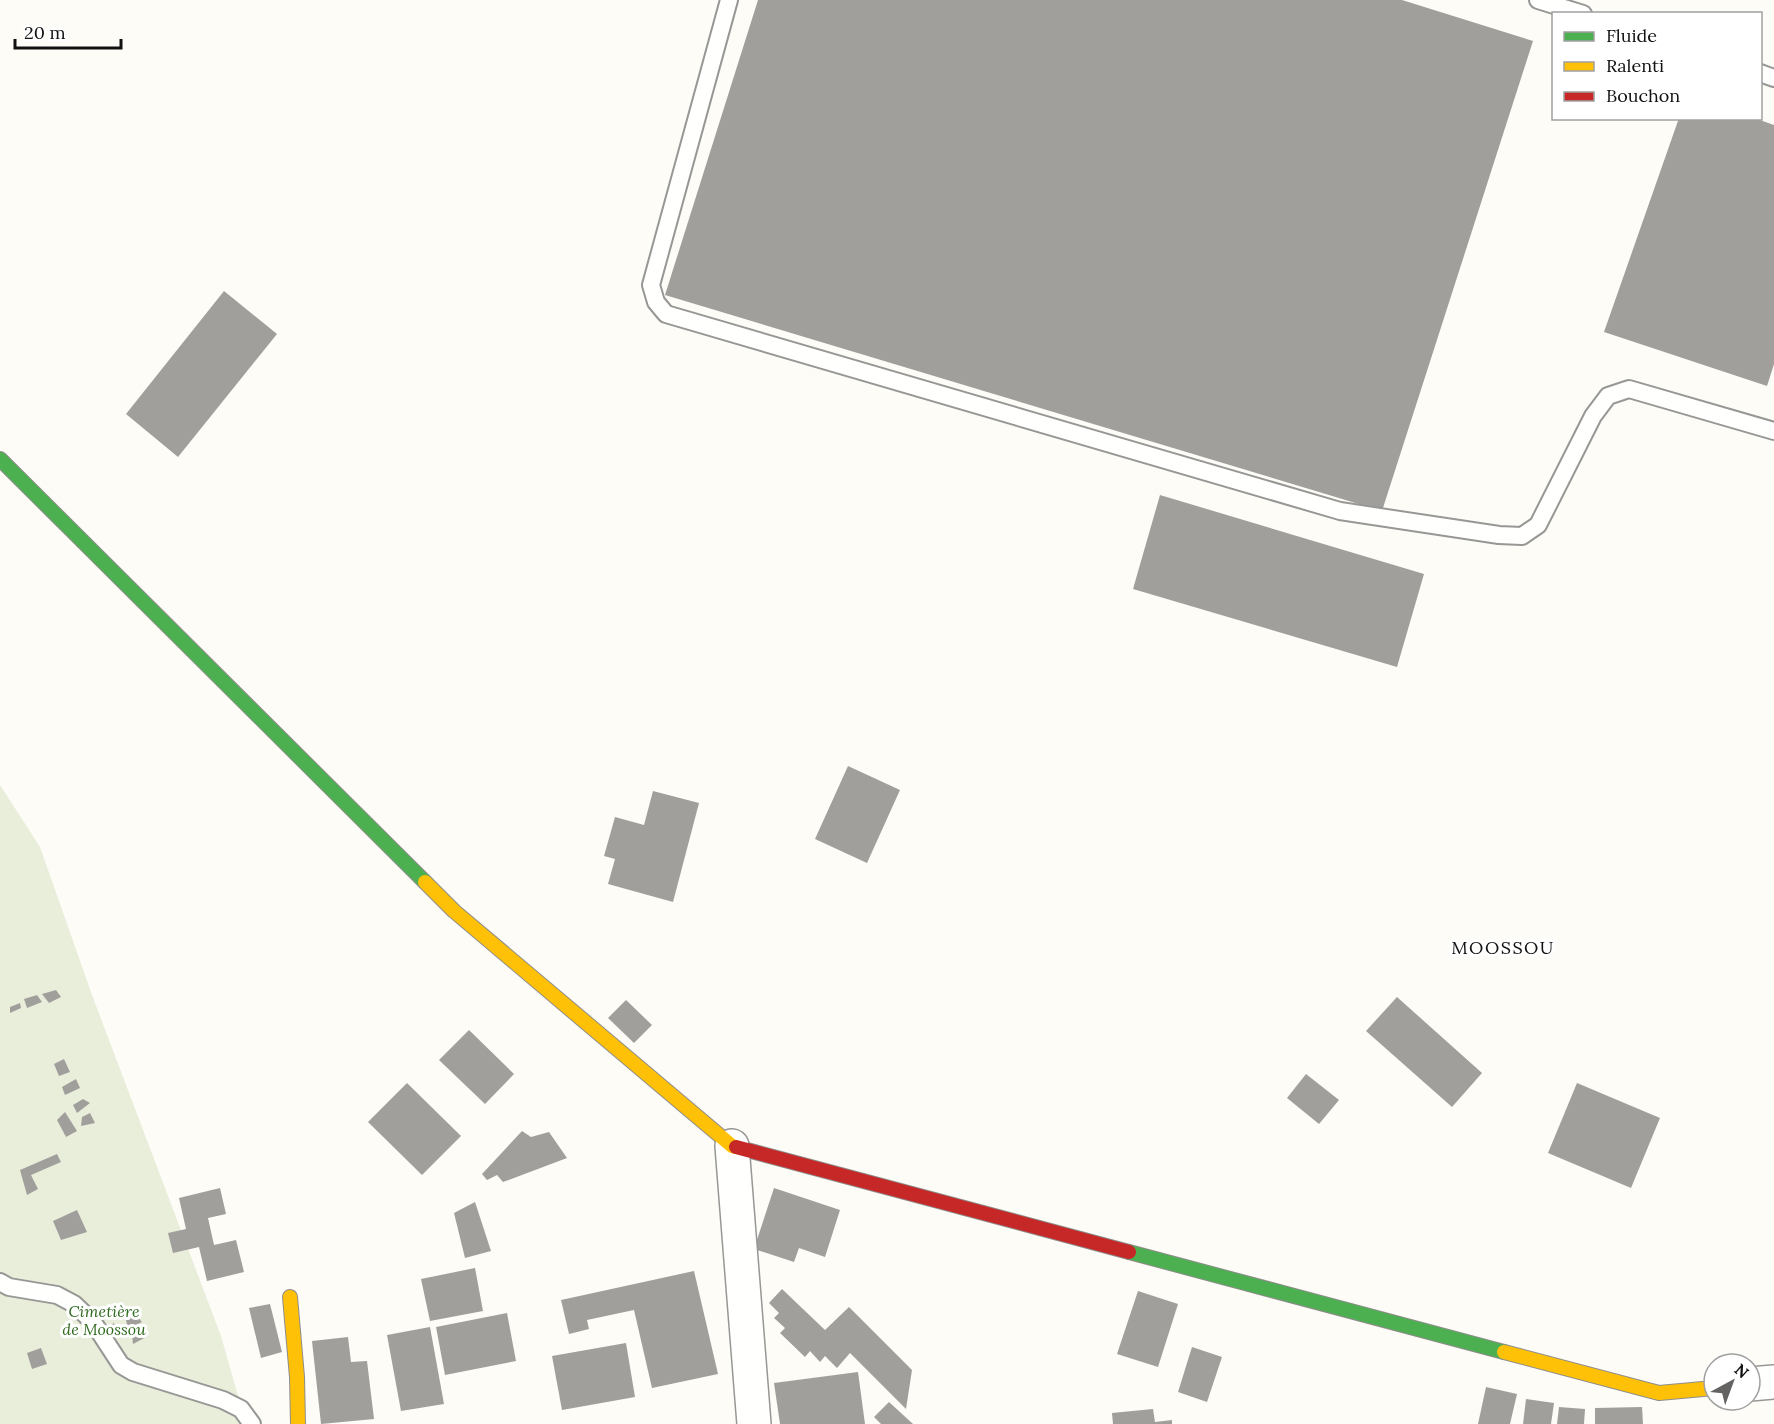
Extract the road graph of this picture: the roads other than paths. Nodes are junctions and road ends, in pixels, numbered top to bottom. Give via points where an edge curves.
1 (729, 0) edge
2 (1538, 0) edge
3 (1577, 12) edge
4 (1774, 431) edge
5 (0, 459) edge
6 (732, 1146) junction
7 (0, 1282) edge
8 (290, 1297) dead end
9 (1702, 1389) edge
10 (252, 1424) edge
11 (298, 1424) edge
12 (754, 1424) edge

1 - 4 lane via 651,285 656,302 666,314 1340,511 1499,536 1522,536 1538,525 1593,416 1608,396 1629,389
2 - 3 lane
5 - 6 street via 454,911
6 - 9 street via 1659,1393
6 - 12 street
7 - 10 lane via 57,1295 74,1304 93,1322 121,1365 223,1400 241,1409
8 - 11 street

